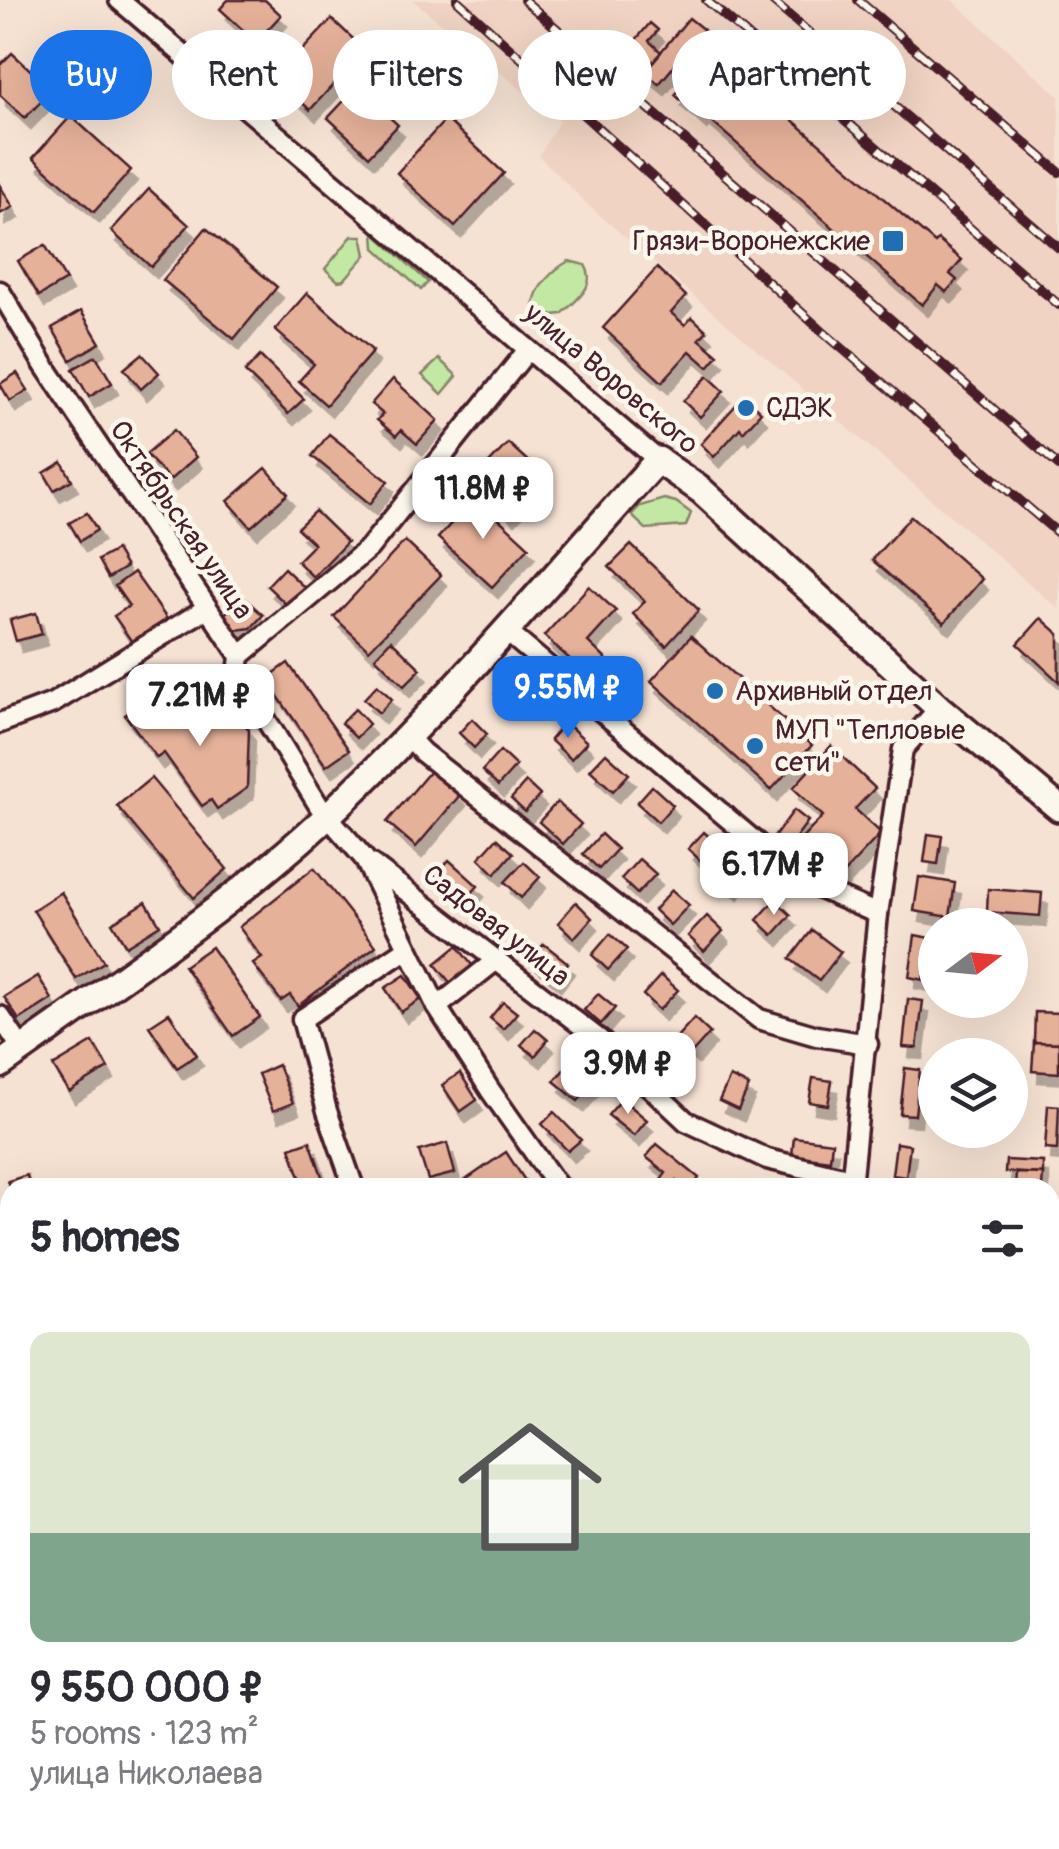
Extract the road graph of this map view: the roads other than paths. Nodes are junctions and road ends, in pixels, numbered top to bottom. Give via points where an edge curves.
1 (120, 0) edge
2 (0, 291) edge
3 (527, 352) junction
4 (658, 460) junction
5 (207, 608) junction
6 (506, 630) junction
7 (240, 656) junction
8 (940, 708) junction
9 (0, 723) edge
10 (407, 736) junction
11 (1059, 808) edge
12 (327, 816) junction
13 (364, 858) junction
14 (878, 914) junction
15 (407, 948) junction
16 (494, 962) junction
17 (437, 1007) junction
18 (0, 1016) edge
19 (868, 1044) junction
20 (22, 1049) junction
21 (0, 1065) edge
22 (351, 1178) edge
23 (552, 1178) edge
24 (834, 1178) edge
25 (852, 1178) edge

1 - 3 street, улица Воровского
2 - 5 street, Октябрьская улица
3 - 4 street, улица Воровского
3 - 7 street via 369,548
4 - 6 street
4 - 8 street, улица Воровского via 702,492
5 - 7 street, Октябрьская улица
5 - 9 street via 53,703
6 - 10 street
6 - 14 street via 802,881
7 - 12 street, Октябрьская улица via 238,674
8 - 11 street, улица Воровского
8 - 14 street via 903,748
10 - 12 street
10 - 19 street via 759,1019
12 - 13 street, Октябрьская улица
12 - 20 street via 212,913
13 - 15 street, Октябрьская улица
13 - 16 street, Садовая улица
14 - 19 street
15 - 17 street, Октябрьская улица
15 - 22 street via 302,1019
16 - 17 street
16 - 24 street, Садовая улица via 600,1040 686,1120 767,1159
17 - 23 street, Октябрьская улица
18 - 20 street
19 - 25 street
20 - 21 street

